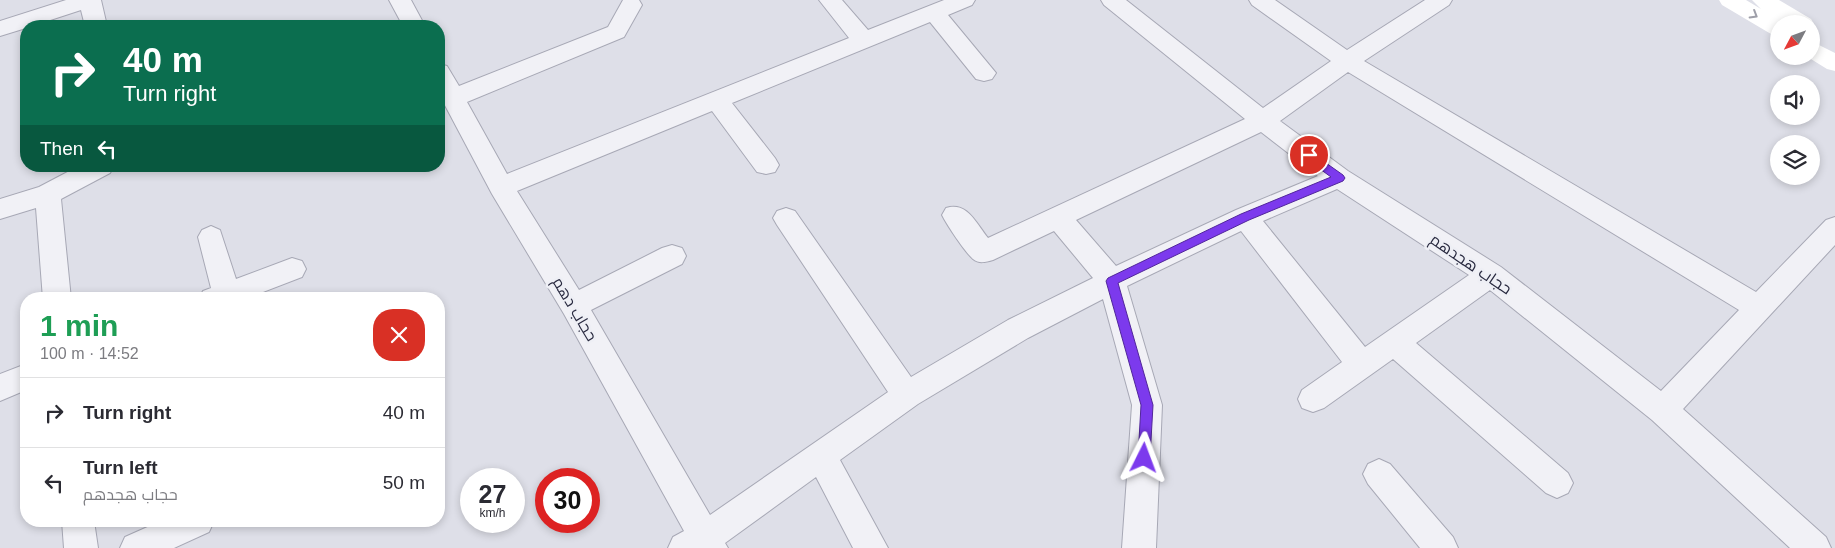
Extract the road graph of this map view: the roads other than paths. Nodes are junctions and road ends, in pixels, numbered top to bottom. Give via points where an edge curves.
1 (90, 0) edge
2 (400, 0) edge
3 (830, 0) edge
4 (964, 0) edge
5 (1112, 0) edge
6 (1260, 0) edge
7 (1441, 0) edge
8 (1730, 0) edge
9 (1763, 0) edge
10 (635, 2) edge
11 (934, 12) junction
12 (1788, 15) edge
13 (28, 20) edge
14 (95, 20) edge
15 (411, 20) edge
16 (20, 23) edge
17 (1770, 24) edge
18 (0, 29) edge
19 (1820, 34) edge
20 (864, 41) junction
21 (1835, 43) edge
22 (1820, 54) edge
23 (1347, 61) junction
24 (1835, 63) edge
25 (984, 73) dead end
26 (445, 83) edge
27 (453, 98) junction
28 (717, 100) junction
29 (1262, 120) junction
30 (766, 165) dead end
31 (90, 172) edge
32 (1339, 178) junction
33 (501, 187) junction
34 (48, 194) junction
35 (0, 209) edge
36 (955, 215) dead end
37 (1058, 217) junction
38 (1245, 217) junction
39 (786, 218) dead end
40 (1835, 227) edge
41 (211, 237) dead end
42 (672, 256) dead end
43 (292, 269) dead end
44 (1491, 275) junction
45 (1112, 281) junction
46 (56, 292) edge
47 (218, 292) edge
48 (230, 292) edge
49 (574, 306) junction
50 (1759, 308) junction
51 (1395, 343) junction
52 (1362, 365) junction
53 (20, 380) edge
54 (0, 388) edge
55 (907, 394) junction
56 (1313, 399) dead end
57 (1663, 410) junction
58 (821, 456) junction
59 (1379, 474) dead end
60 (1557, 483) dead end
61 (78, 527) edge
62 (184, 527) edge
63 (700, 544) edge
64 (80, 548) edge
65 (137, 548) edge
66 (871, 548) edge
67 (1139, 548) edge
68 (1441, 548) edge
69 (1814, 548) edge

1 - 13 street
1 - 14 street
2 - 15 street
3 - 20 street
4 - 11 street
5 - 29 street, حجاب هجدهم
6 - 23 street
7 - 23 street
8 -> 17 street
9 - 12 street
10 - 27 street via 616,32
11 - 20 street
11 - 25 street
16 - 18 street
19 - 21 street
20 - 28 street
22 - 24 street
23 - 29 street
23 - 50 street
26 - 27 street, حجاب دهم
27 - 33 street, حجاب دهم
28 - 30 street
28 - 33 street
29 - 32 street, حجاب هجدهم
29 - 37 street
31 - 34 street
32 - 38 street
32 - 44 street, حجاب هجدهم
33 - 49 street, حجاب دهم
34 - 35 street
34 - 46 street
36 - 37 street via 983,252
37 - 45 street
38 - 45 street
38 - 52 street
39 - 55 street
40 - 50 street
41 - 47 street
42 - 49 street
43 - 48 street
44 - 51 street
44 - 57 street, حجاب هجدهم
45 - 55 street via 1018,329
45 - 67 street via 1147,405
49 - 63 street, حجاب دهم
50 - 57 street
51 - 52 street
51 - 60 street
52 - 56 street
53 - 54 street
55 - 58 street
57 - 69 street, حجاب هجدهم
58 - 63 street
58 - 66 street
59 - 68 street
61 - 64 street
62 - 65 street

